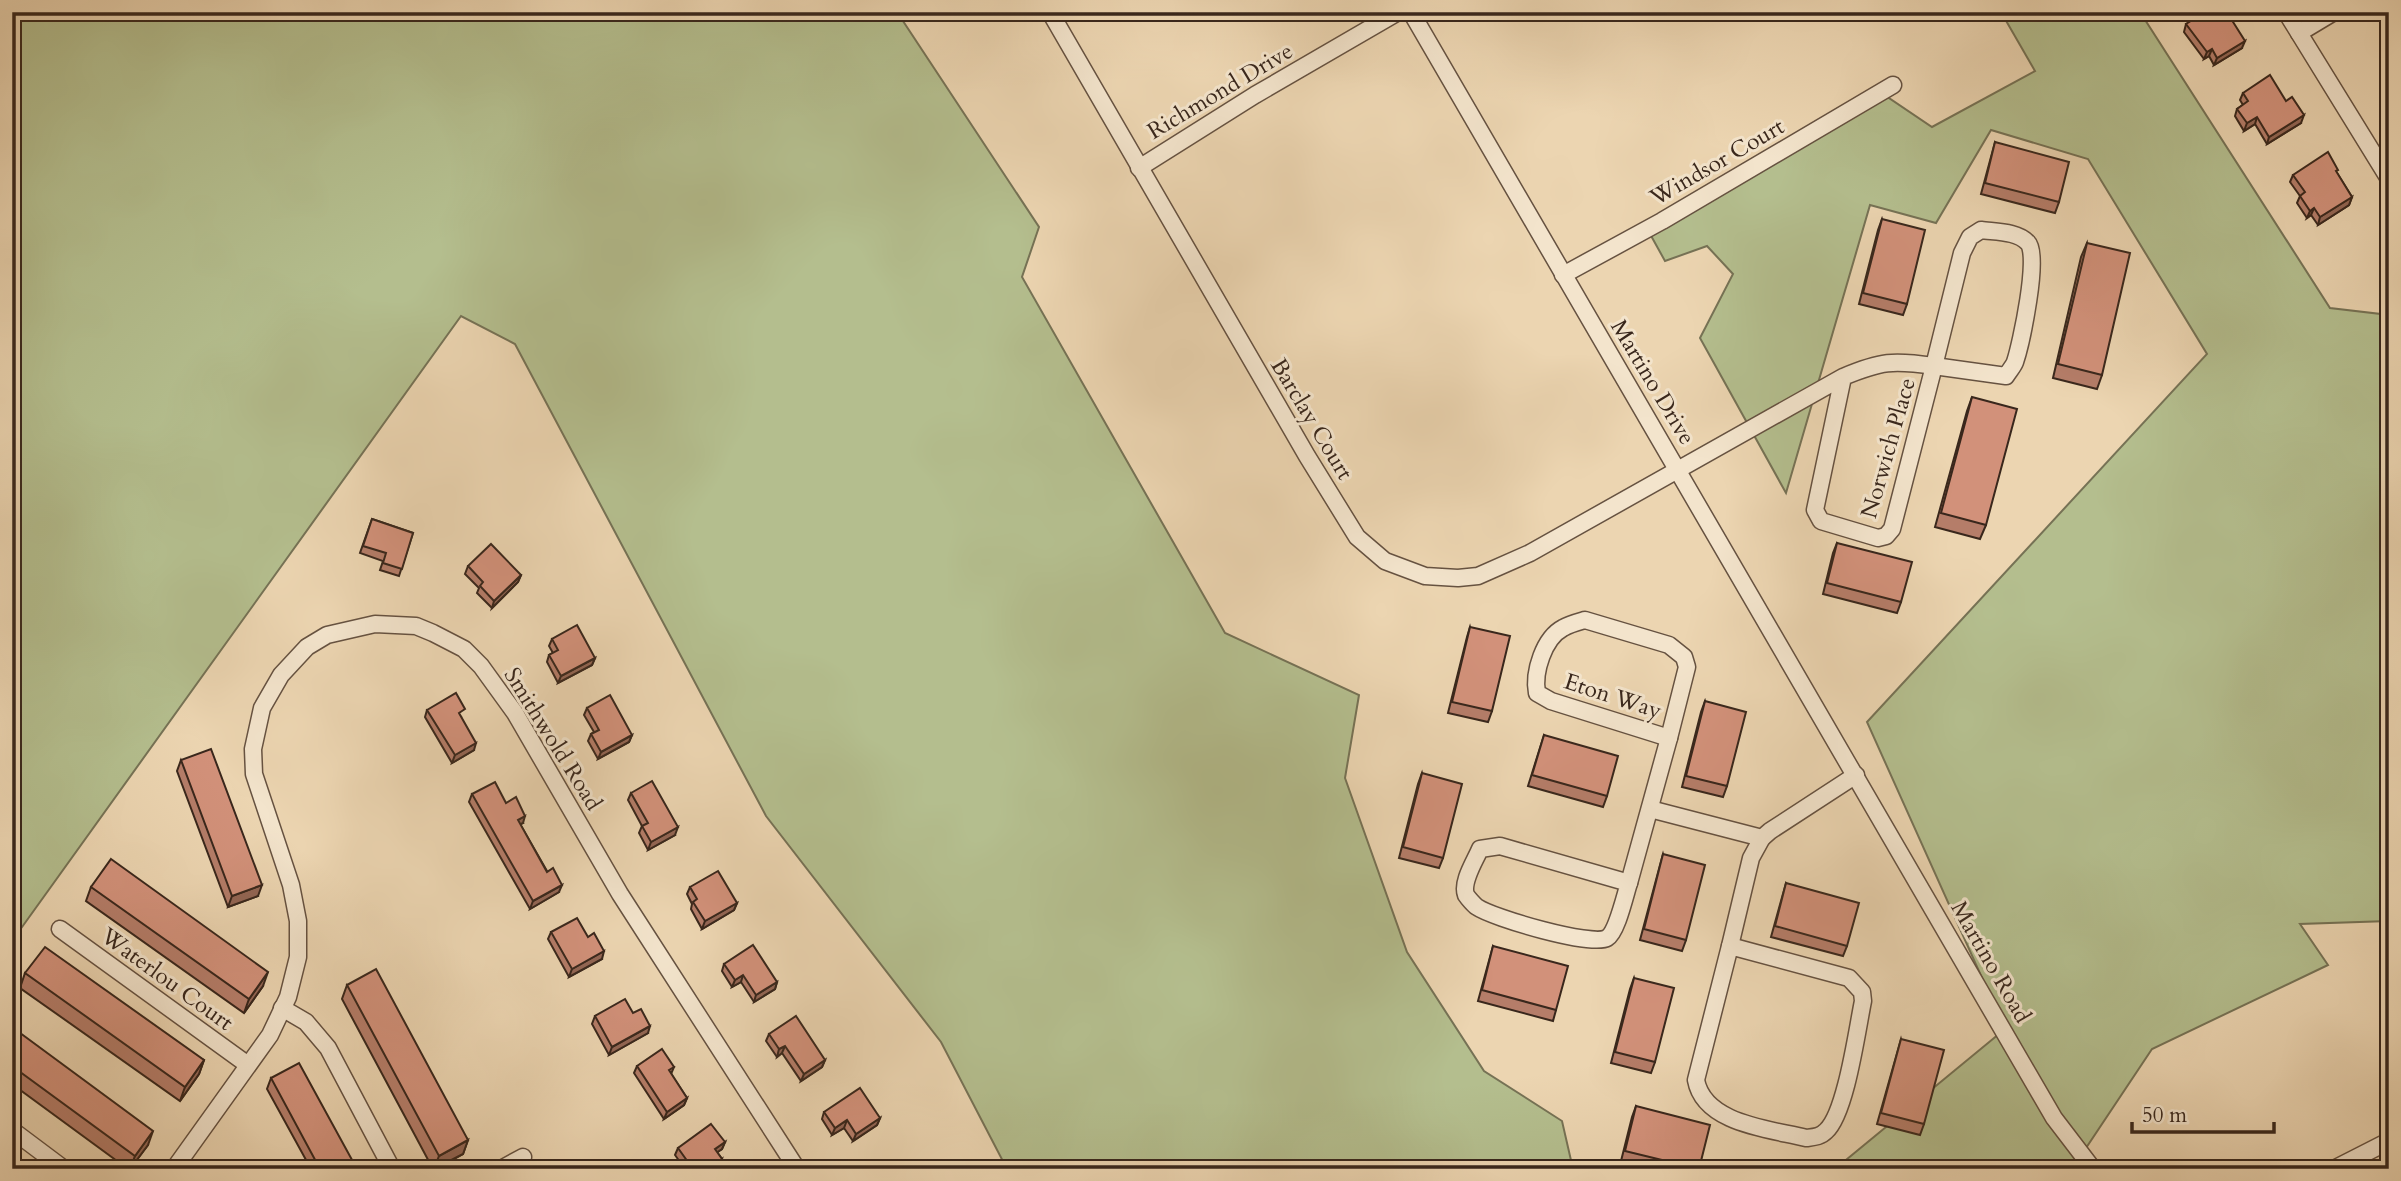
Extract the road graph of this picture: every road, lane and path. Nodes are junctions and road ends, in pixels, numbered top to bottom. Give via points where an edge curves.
1 (1050, 12) edge
2 (1398, 12) edge
3 (1411, 12) edge
4 (2286, 12) edge
5 (2334, 12) edge
6 (2299, 33) junction
7 (1893, 85) dead end
8 (1139, 168) junction
9 (2389, 180) edge
10 (1563, 275) junction
11 (1934, 366) junction
12 (1843, 377) junction
13 (1679, 471) junction
14 (1669, 738) junction
15 (1856, 775) junction
16 (1650, 808) junction
17 (1762, 838) junction
18 (1629, 883) junction
19 (60, 929) dead end
20 (1730, 946) junction
21 (282, 1008) junction
22 (248, 1065) junction
23 (12, 1130) edge
24 (2389, 1141) edge
25 (523, 1157) dead end
26 (64, 1169) edge
27 (174, 1169) edge
28 (392, 1169) edge
29 (501, 1169) edge
30 (797, 1169) edge
31 (2093, 1169) edge
32 (2334, 1169) edge

1 - 8 street, Barclay Court
2 - 8 street, Richmond Drive
3 - 10 street, Martino Drive
4 - 6 street
5 - 6 street
6 - 9 street
7 - 10 street, Windsor Court
8 - 13 street, Barclay Court via 1357,537 1385,561 1425,576 1478,576 1530,553
10 - 13 street, Martino Drive
11 - 11 street, Norwich Place via 2006,376 2015,363 2031,283 2034,254 2028,243 2013,234 1981,230 1970,237
11 - 12 street, Norwich Place via 1874,364
11 - 12 street, Norwich Place via 1892,529 1878,538 1821,522 1815,510
12 - 13 street, Norwich Place
13 - 15 street, Martino Drive
14 - 14 street, Eton Way via 1687,667 1684,657 1670,645 1585,620 1554,635 1535,681 1537,692 1552,701
14 - 16 street, Eton Way
15 - 17 street
15 - 31 street, Martino Road via 2054,1118
16 - 17 street
16 - 18 street, Eton Way
17 - 20 street via 1751,858
18 - 18 street, Eton Way via 1613,934 1605,940 1584,941 1478,907 1466,896 1465,886 1480,849 1500,846
19 - 22 street, Waterlou Court
20 - 20 street via 1696,1080 1698,1090 1705,1102 1725,1117 1806,1138 1819,1136 1839,1111 1862,992 1850,978
21 - 22 street, Smithwold Road via 270,1035
21 - 28 street via 306,1022 328,1048
21 - 30 street, Smithwold Road via 298,957 298,921 291,885 254,774 253,749 262,708 281,676 307,647 327,635 375,624 416,626 464,649 515,713 620,894
22 - 27 street, Smithwold Road
23 - 26 street
24 - 32 street
25 - 29 street

